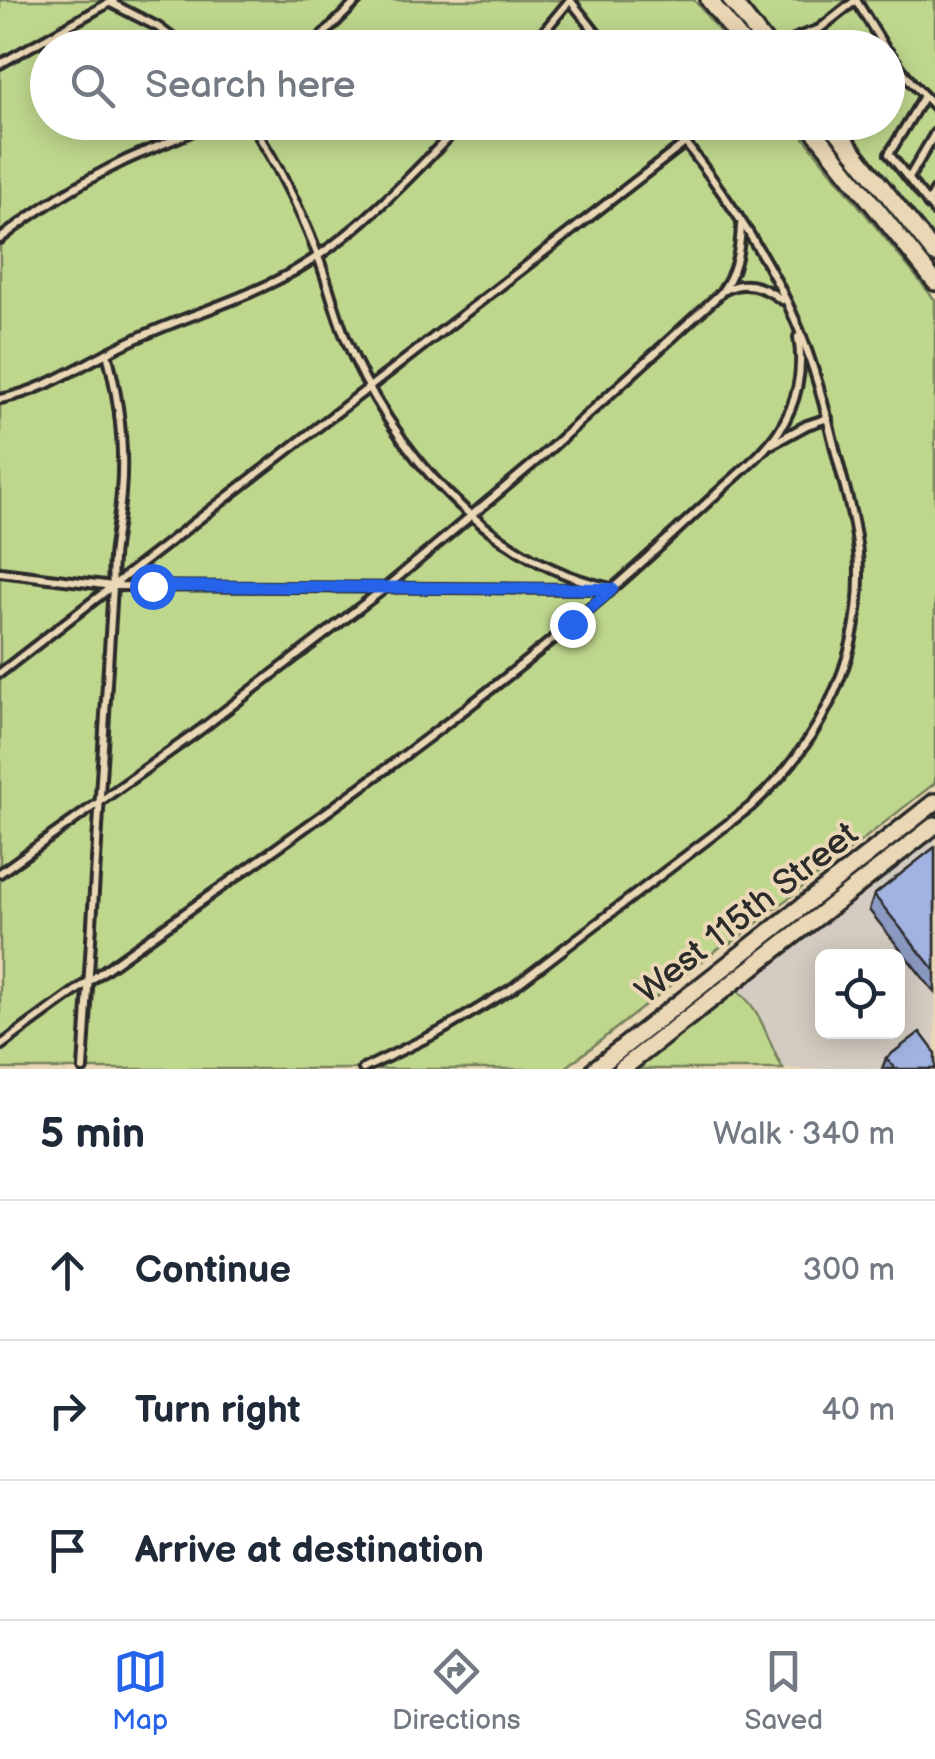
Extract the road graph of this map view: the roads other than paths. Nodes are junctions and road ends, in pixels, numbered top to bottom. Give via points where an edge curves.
1 (358, 0) edge
2 (570, 0) edge
3 (709, 0) edge
4 (731, 0) edge
5 (112, 2) edge
6 (61, 30) edge
7 (162, 30) edge
8 (328, 30) edge
9 (545, 30) edge
10 (594, 30) edge
11 (733, 30) edge
12 (755, 30) edge
13 (818, 30) edge
14 (874, 30) edge
15 (30, 47) edge
16 (0, 64) edge
17 (905, 73) edge
18 (924, 96) junction
19 (935, 106) edge
20 (905, 128) edge
21 (935, 133) edge
22 (174, 140) edge
23 (261, 140) edge
24 (444, 140) edge
25 (683, 140) edge
26 (821, 140) edge
27 (844, 140) edge
28 (898, 140) edge
29 (685, 143) junction
30 (909, 178) junction
31 (935, 191) edge
32 (933, 208) edge
33 (741, 221) junction
34 (0, 239) edge
35 (935, 254) edge
36 (318, 255) junction
37 (935, 282) edge
38 (720, 294) junction
39 (788, 305) junction
40 (796, 321) junction
41 (107, 353) junction
42 (369, 388) junction
43 (0, 399) edge
44 (828, 418) junction
45 (767, 448) junction
46 (472, 515) junction
47 (0, 572) edge
48 (113, 586) junction
49 (385, 588) junction
50 (612, 589) junction
51 (0, 673) edge
52 (100, 802) junction
53 (935, 802) edge
54 (935, 825) edge
55 (0, 872) edge
56 (88, 981) junction
57 (0, 1046) edge
58 (83, 1069) edge
59 (362, 1069) edge
60 (594, 1069) edge
61 (622, 1069) edge

1 - 8 lane
2 - 9 lane
2 - 10 lane
3 - 11 street
4 - 12 street
5 - 6 lane
5 - 7 lane
13 - 14 lane via 856,0
15 - 16 lane
17 - 18 lane
18 - 19 lane
18 - 20 lane
21 - 30 lane
22 - 34 lane via 94,177
23 - 36 lane
24 - 36 lane
25 - 29 lane
26 - 37 street
27 - 35 street
28 - 30 lane via 890,154
29 - 33 lane
29 - 42 lane
30 - 32 lane
31 - 32 lane
33 - 38 lane via 734,272
33 - 39 lane
36 - 41 lane via 256,290
36 - 42 lane
38 - 39 lane via 736,285 755,286
38 - 46 lane
39 - 40 lane
40 - 44 lane
40 - 45 lane via 796,394
41 - 43 lane
41 - 48 lane via 122,456
42 - 46 lane via 418,458
42 - 48 lane
44 - 45 lane
44 - 59 lane via 856,533 858,593 848,658 808,742 750,807 558,955 464,1018
45 - 50 lane
46 - 49 lane
46 - 50 lane via 560,571
47 - 48 lane
48 - 49 lane
48 - 51 lane
48 - 52 lane
49 - 50 lane
49 - 52 lane
50 - 56 lane via 412,750
52 - 55 lane
52 - 56 lane
53 - 60 street, West 115th Street
54 - 61 street, West 115th Street
56 - 57 lane
56 - 58 lane

